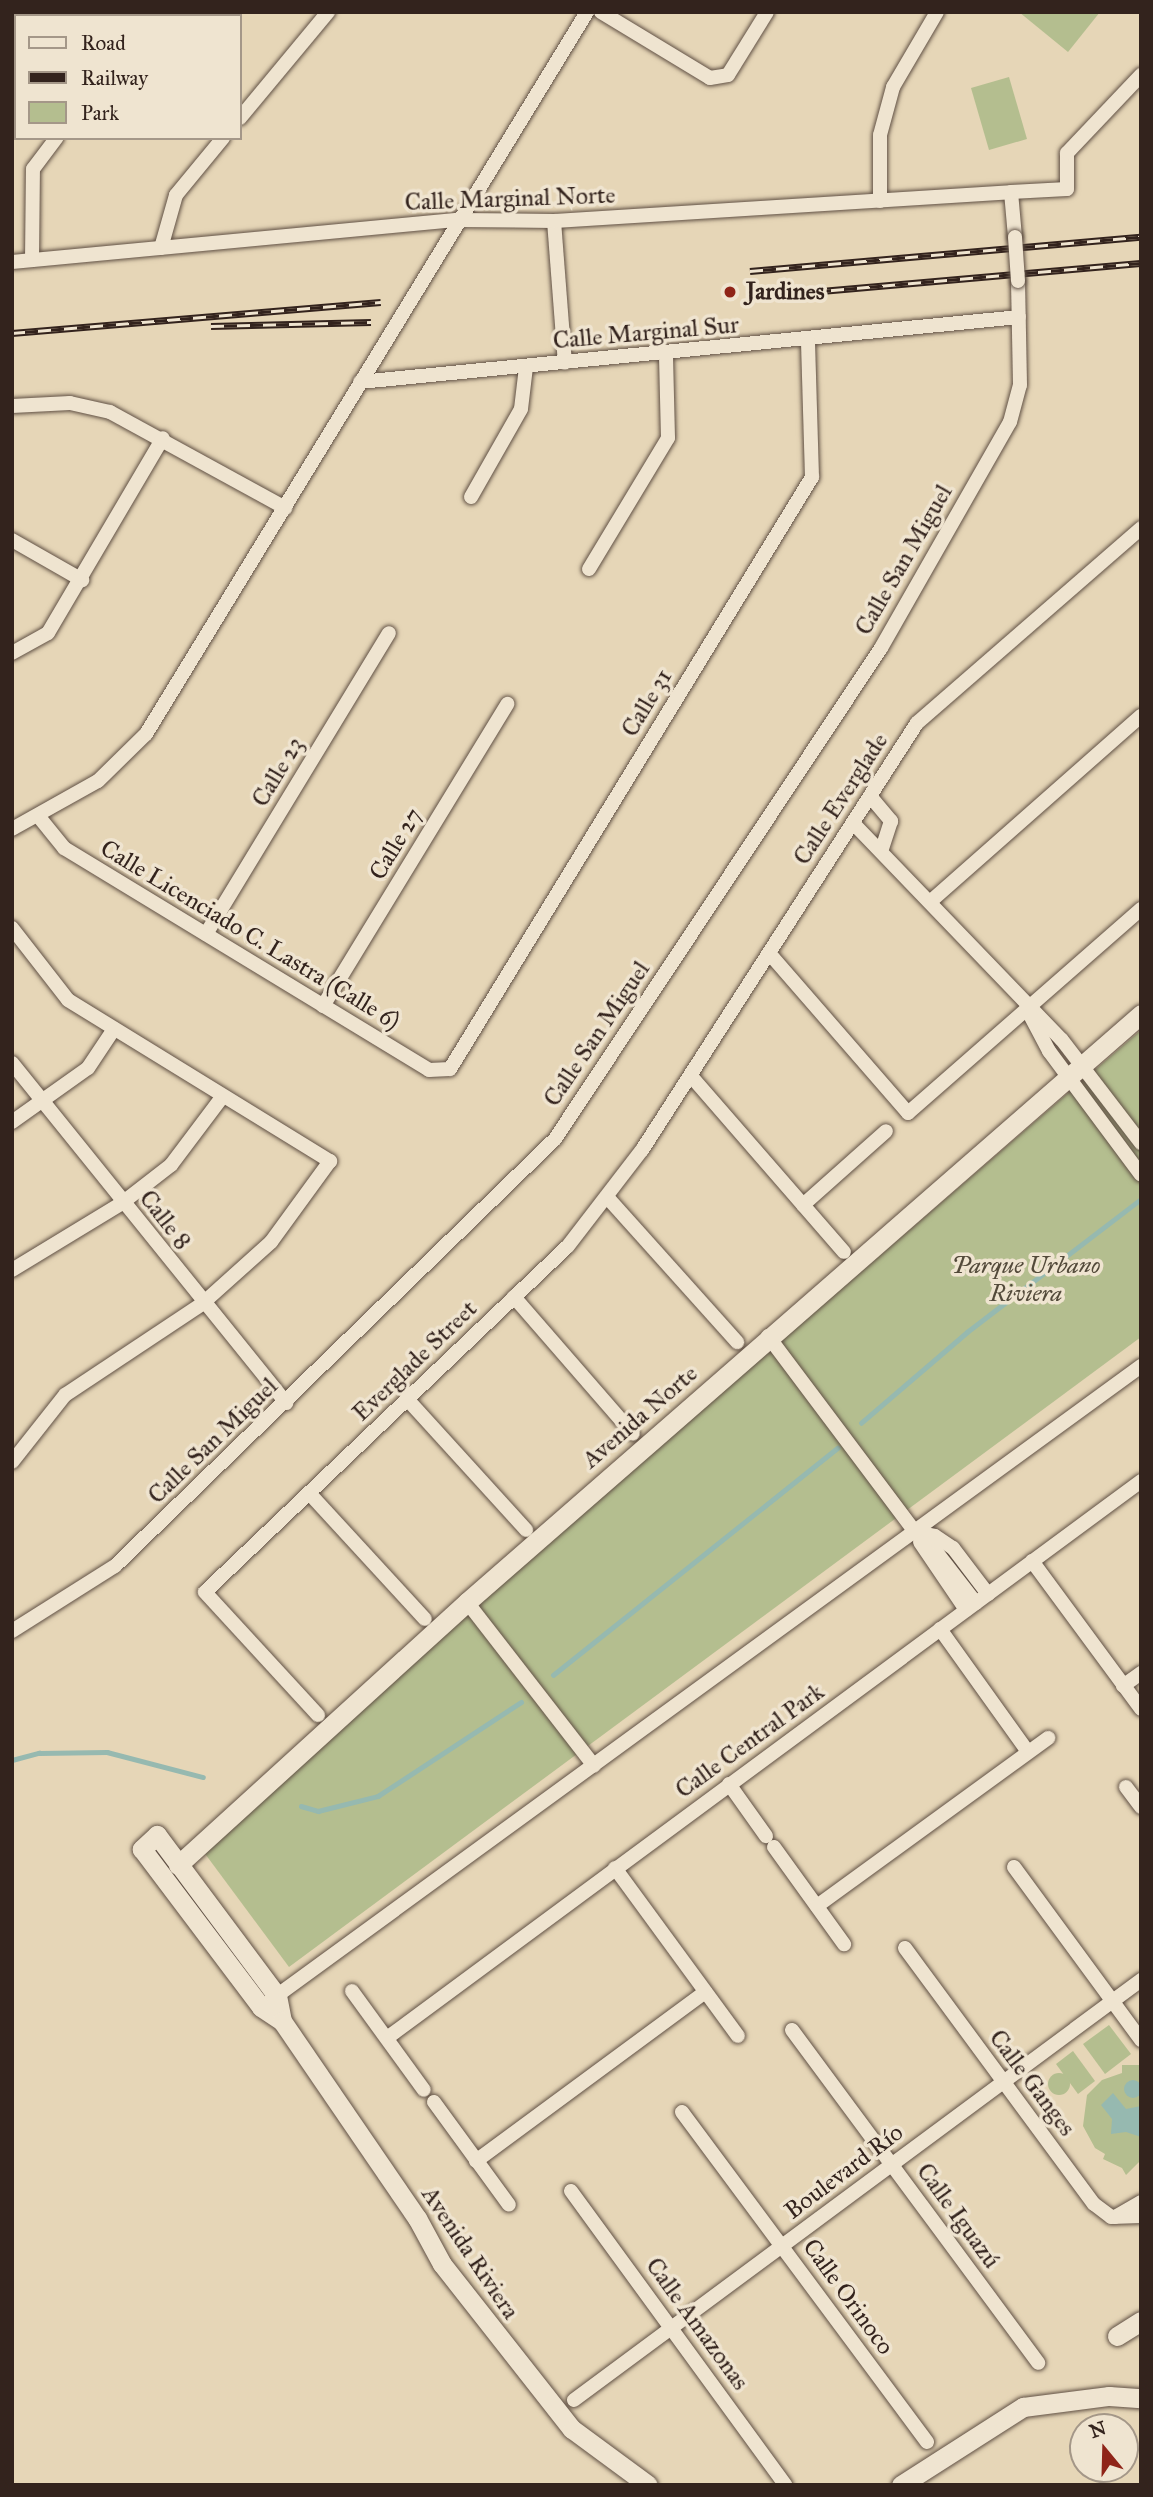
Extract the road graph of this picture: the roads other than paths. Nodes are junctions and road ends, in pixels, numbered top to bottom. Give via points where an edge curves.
1 (328, 12) edge
2 (587, 12) edge
3 (601, 12) edge
4 (767, 12) edge
5 (937, 12) edge
6 (1141, 75) edge
7 (242, 116) edge
8 (55, 140) edge
9 (221, 140) edge
10 (1011, 192) junction
11 (880, 201) junction
12 (458, 220) junction
13 (554, 221) junction
14 (161, 248) junction
15 (32, 260) junction
16 (12, 262) edge
17 (1020, 317) junction
18 (808, 341) junction
19 (666, 354) junction
20 (565, 363) junction
21 (526, 367) junction
22 (360, 382) junction
23 (12, 406) edge
24 (163, 438) junction
25 (471, 497) dead end
26 (285, 508) junction
27 (1141, 528) edge
28 (12, 540) edge
29 (589, 569) dead end
30 (82, 580) junction
31 (388, 632) dead end
32 (12, 653) edge
33 (507, 705) dead end
34 (1141, 716) edge
35 (870, 796) junction
36 (39, 817) junction
37 (853, 823) junction
38 (12, 829) edge
39 (882, 848) junction
40 (931, 901) junction
41 (1141, 909) edge
42 (12, 928) edge
43 (206, 934) junction
44 (769, 953) junction
45 (323, 1006) junction
46 (1026, 1007) junction
47 (1141, 1014) edge
48 (114, 1029) junction
49 (12, 1063) edge
50 (450, 1069) joint
51 (1074, 1069) junction
52 (691, 1076) junction
53 (223, 1096) junction
54 (43, 1103) junction
55 (12, 1122) edge
56 (886, 1131) dead end
57 (1141, 1143) edge
58 (1141, 1175) edge
59 (607, 1197) junction
60 (122, 1203) junction
61 (803, 1205) junction
62 (844, 1252) dead end
63 (12, 1270) edge
64 (514, 1297) junction
65 (202, 1304) junction
66 (768, 1336) junction
67 (737, 1342) dead end
68 (1141, 1366) edge
69 (407, 1399) junction
70 (286, 1403) junction
71 (634, 1434) dead end
72 (12, 1462) edge
73 (1141, 1481) edge
74 (309, 1493) junction
75 (526, 1530) dead end
76 (915, 1532) junction
77 (1032, 1561) junction
78 (988, 1594) junction
79 (467, 1602) junction
80 (971, 1607) junction
81 (425, 1619) dead end
82 (940, 1629) junction
83 (12, 1631) edge
84 (1141, 1672) edge
85 (1123, 1686) junction
86 (1141, 1709) edge
87 (317, 1716) dead end
88 (1048, 1738) dead end
89 (1028, 1752) junction
90 (594, 1766) junction
91 (729, 1784) junction
92 (1126, 1787) dead end
93 (1141, 1807) edge
94 (178, 1865) junction
95 (1014, 1867) dead end
96 (615, 1868) junction
97 (817, 1906) junction
98 (844, 1944) dead end
99 (905, 1948) dead end
100 (1141, 1980) edge
101 (352, 1991) dead end
102 (705, 1992) junction
103 (1112, 2001) junction
104 (269, 2002) junction
105 (792, 2030) dead end
106 (738, 2036) dead end
107 (387, 2038) junction
108 (1141, 2040) edge
109 (1002, 2083) junction
110 (424, 2090) dead end
111 (435, 2102) dead end
112 (682, 2112) dead end
113 (476, 2161) junction
114 (892, 2165) junction
115 (571, 2191) dead end
116 (509, 2205) dead end
117 (1140, 2214) edge
118 (782, 2246) junction
119 (1141, 2321) edge
120 (672, 2328) junction
121 (1117, 2336) dead end
122 (1038, 2363) dead end
123 (1141, 2398) edge
124 (574, 2400) dead end
125 (926, 2442) dead end
126 (648, 2485) edge
127 (785, 2485) edge
128 (901, 2485) edge

1 - 7 street
2 - 12 street
3 - 4 street via 710,78 728,75
5 - 11 street via 893,87 880,135
6 - 10 street, Calle Marginal Norte via 1067,153 1067,189
8 - 15 street via 33,169
9 - 14 street via 176,195
10 - 11 street, Calle Marginal Norte
10 - 17 street, Calle San Miguel, bridge
11 - 13 street, Calle Marginal Norte
12 - 13 street, Calle Marginal Norte
12 - 14 street, Calle Marginal Norte
12 - 22 street
13 - 20 street
14 - 15 street, Calle Marginal Norte
15 - 16 street, Calle Marginal Norte
17 - 18 street, Calle Marginal Sur
17 - 70 street, Calle San Miguel via 1020,385 1010,422 881,648 622,1042 555,1139
18 - 19 street, Calle Marginal Sur
18 - 50 street, Calle 31 via 812,477
19 - 20 street, Calle Marginal Sur
19 - 29 street via 668,438
20 - 21 street, Calle Marginal Sur
21 - 22 street, Calle Marginal Sur
21 - 25 street via 522,410
22 - 26 street
23 - 24 street via 70,403 110,412
24 - 26 street
24 - 30 street
26 - 36 street via 146,734 98,781
27 - 35 street, Calle Everglade via 917,723
28 - 30 street
30 - 32 street via 48,634
31 - 43 street, Calle 23
33 - 45 street, Calle 27
34 - 40 street
35 - 37 street, Calle Everglade
35 - 39 street via 891,821
36 - 38 street
36 - 43 street, Calle Licenciado C. Lastra (Calle 6) via 64,848
37 - 39 street
37 - 44 street, Calle Everglade
39 - 40 street
40 - 46 street
41 - 46 street
42 - 48 street via 68,1000
43 - 45 street, Calle Licenciado C. Lastra (Calle 6)
44 - 46 street via 908,1113
44 - 52 street, Calle Everglade
45 - 50 street, Calle Licenciado C. Lastra (Calle 6) via 429,1070
46 - 51 street
47 - 51 street, Avenida Norte
48 - 53 street
48 - 54 street via 88,1068
49 - 54 street, Calle 8
51 - 57 street
51 - 58 street
51 - 66 street, Avenida Norte
52 - 59 street, Calle Everglade
52 - 61 street
53 - 60 street via 170,1165
53 - 65 street via 330,1161 271,1242
54 - 55 street
54 - 60 street, Calle 8
56 - 61 street
59 - 64 street, Everglade Street via 568,1246
59 - 67 street
60 - 63 street
60 - 65 street, Calle 8
61 - 62 street
64 - 69 street, Everglade Street
64 - 71 street
65 - 70 street, Calle 8
65 - 72 street via 65,1395
66 - 76 street
66 - 79 street, Avenida Norte
68 - 76 street
69 - 74 street, Everglade Street
69 - 75 street
70 - 83 street, Calle San Miguel via 116,1566
73 - 77 street, Calle Central Park
74 - 81 street
74 - 87 street, Everglade Street via 205,1592
76 - 78 street via 935,1536 953,1548
76 - 80 street
76 - 90 street
77 - 78 street, Calle Central Park
77 - 85 street
78 - 80 street, Calle Central Park
79 - 90 street
79 - 94 street, Avenida Norte
80 - 82 street, Calle Central Park
82 - 89 street
82 - 91 street, Calle Central Park
84 - 85 street
85 - 86 street
88 - 89 street
89 - 97 street
90 - 104 street
91 - 96 street, Calle Central Park
91 - 97 street
92 - 93 street
94 - 104 street, Avenida Riviera
94 - 104 street, Avenida Riviera via 157,1835 142,1849
95 - 103 street
96 - 102 street
96 - 107 street, Calle Central Park
97 - 98 street
99 - 109 street, Calle Ganges
100 - 103 street, Boulevard Río
101 - 107 street
102 - 106 street
102 - 113 street
103 - 108 street
103 - 109 street, Boulevard Río
104 - 126 street, Avenida Riviera via 417,2218 442,2264 545,2399 572,2429
105 - 114 street, Calle Iguazú
107 - 110 street
109 - 114 street, Boulevard Río
109 - 117 street, Calle Ganges via 1094,2204 1113,2217
111 - 113 street
112 - 118 street, Calle Orinoco
113 - 116 street
114 - 118 street, Boulevard Río
114 - 122 street, Calle Iguazú
115 - 120 street, Calle Amazonas
118 - 120 street, Boulevard Río
118 - 125 street, Calle Orinoco
119 - 121 street
120 - 124 street, Boulevard Río
120 - 127 street, Calle Amazonas
123 - 128 street via 1109,2396 1023,2407

